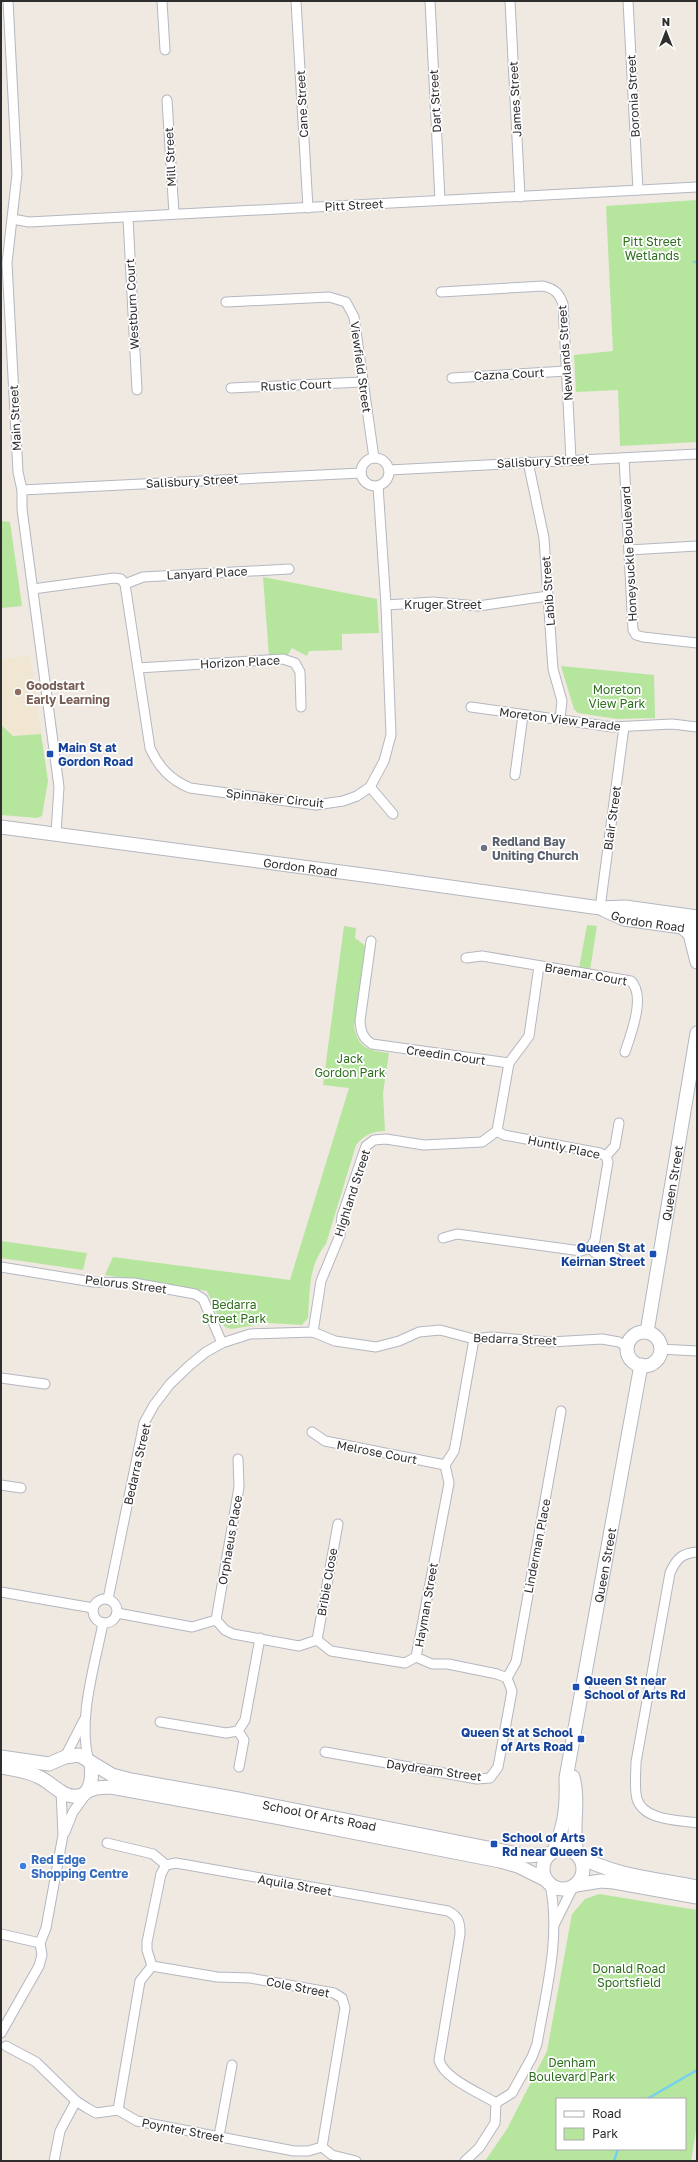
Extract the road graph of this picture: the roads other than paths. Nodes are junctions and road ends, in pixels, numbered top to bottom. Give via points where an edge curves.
1 (8, 1) edge
2 (162, 1) edge
3 (296, 1) edge
4 (430, 1) edge
5 (510, 1) edge
6 (628, 1) edge
7 (165, 50) dead end
8 (167, 100) dead end
9 (697, 187) edge
10 (638, 190) junction
11 (520, 197) junction
12 (440, 200) junction
13 (308, 208) junction
14 (174, 214) junction
15 (128, 218) junction
16 (12, 219) junction
17 (441, 292) dead end
18 (226, 302) dead end
19 (566, 371) junction
20 (452, 378) dead end
21 (362, 382) junction
22 (231, 388) dead end
23 (136, 390) dead end
24 (697, 454) edge
25 (374, 458) junction
26 (624, 458) junction
27 (571, 460) junction
28 (528, 462) junction
29 (389, 470) junction
30 (361, 473) junction
31 (378, 486) junction
32 (22, 490) junction
33 (697, 546) edge
34 (630, 550) junction
35 (289, 569) dead end
36 (125, 584) junction
37 (33, 589) junction
38 (548, 596) junction
39 (386, 605) junction
40 (697, 643) edge
41 (138, 668) junction
42 (301, 707) dead end
43 (471, 708) dead end
44 (523, 714) junction
45 (560, 719) junction
46 (624, 727) junction
47 (697, 727) edge
48 (515, 775) dead end
49 (370, 787) junction
50 (393, 814) dead end
51 (1, 827) edge
52 (56, 833) junction
53 (600, 908) junction
54 (697, 917) edge
55 (682, 927) junction
56 (697, 929) edge
57 (371, 941) dead end
58 (466, 958) dead end
59 (697, 962) edge
60 (539, 966) junction
61 (697, 1033) edge
62 (624, 1052) dead end
63 (509, 1063) junction
64 (619, 1123) dead end
65 (497, 1131) junction
66 (606, 1156) junction
67 (443, 1238) dead end
68 (590, 1248) junction
69 (620, 1262) dead end
70 (1, 1267) edge
71 (314, 1332) junction
72 (647, 1332) junction
73 (474, 1339) junction
74 (222, 1343) junction
75 (627, 1347) junction
76 (660, 1349) junction
77 (697, 1351) edge
78 (641, 1365) junction
79 (1, 1378) edge
80 (45, 1384) dead end
81 (561, 1411) dead end
82 (312, 1432) dead end
83 (238, 1458) dead end
84 (445, 1465) junction
85 (1, 1485) edge
86 (21, 1488) dead end
87 (338, 1524) dead end
88 (697, 1552) edge
89 (1, 1592) edge
90 (108, 1599) junction
91 (93, 1608) junction
92 (117, 1613) junction
93 (216, 1620) junction
94 (103, 1623) junction
95 (260, 1638) junction
96 (317, 1640) junction
97 (416, 1657) junction
98 (507, 1678) junction
99 (85, 1717) junction
100 (160, 1722) dead end
101 (238, 1731) junction
102 (325, 1752) dead end
103 (1, 1757) edge
104 (63, 1759) junction
105 (90, 1763) junction
106 (239, 1766) dead end
107 (569, 1766) junction
108 (1, 1767) edge
109 (60, 1790) junction
110 (87, 1792) junction
111 (697, 1823) edge
112 (63, 1835) junction
113 (107, 1843) dead end
114 (552, 1853) junction
115 (578, 1855) junction
116 (166, 1865) junction
117 (548, 1882) junction
118 (575, 1886) junction
119 (697, 1886) edge
120 (697, 1897) edge
121 (554, 1925) junction
122 (1, 1934) edge
123 (40, 1943) junction
124 (152, 1966) junction
125 (1, 2033) edge
126 (3, 2048) edge
127 (232, 2065) dead end
128 (76, 2101) junction
129 (496, 2103) junction
130 (118, 2110) junction
131 (220, 2136) junction
132 (322, 2147) junction
133 (54, 2161) edge
134 (356, 2161) edge
135 (464, 2161) edge

1 - 16 street, Main Street via 17,174
2 - 7 street
3 - 13 street, Cane Street
4 - 12 street, Dart Street
5 - 11 street, James Street
6 - 10 street, Boronia Street
8 - 14 street, Mill Street
9 - 10 street, Pitt Street
10 - 11 street, Pitt Street
11 - 12 street, Pitt Street
12 - 13 street, Pitt Street
13 - 14 street, Pitt Street
14 - 15 street, Pitt Street
15 - 16 street, Pitt Street via 29,222
15 - 23 street, Westburn Court
16 - 32 street, Main Street via 7,263 18,472
17 - 19 street, Newlands Street via 543,286 553,288 563,304
18 - 21 street, Viewfield Street via 330,297 346,302 354,317
19 - 20 street, Cazna Court
19 - 27 street, Newlands Street
21 - 22 street, Rustic Court
21 - 25 street, Viewfield Street
24 - 26 street, Salisbury Street
25 - 29 street via 384,461
25 - 30 street via 364,464
26 - 27 street, Salisbury Street
26 - 34 street, Honeysuckle Boulevard via 626,530
27 - 28 street, Salisbury Street
28 - 29 street, Salisbury Street
28 - 38 street, Labib Street via 544,538
29 - 31 street via 387,480
30 - 31 street via 364,481
30 - 32 street, Salisbury Street
31 - 39 street
32 - 37 street, Main Street via 22,509
33 - 34 street
34 - 40 street, Honeysuckle Boulevard via 633,630 636,635
35 - 36 street, Lanyard Place via 143,577
36 - 37 street via 121,579 114,578
36 - 41 street, Spinnaker Circuit
37 - 52 street, Main Street via 59,787
38 - 39 street, Kruger Street via 478,606 433,602
38 - 45 street, Labib Street via 553,668 562,701
39 - 49 street via 391,735 384,761
41 - 42 street, Horizon Place via 284,659 295,663 300,672
41 - 49 street, Spinnaker Circuit via 150,748 155,761 178,783 190,788 316,805 343,801 357,796
43 - 44 street, Moreton View Parade
44 - 45 street, Moreton View Parade
44 - 48 street
45 - 46 street, Moreton View Parade
46 - 47 street, Moreton View Parade via 672,724
46 - 53 street, Blair Street
49 - 50 street
51 - 52 street, Gordon Road
52 - 53 street, Gordon Road
53 - 54 street, Gordon Road via 625,907
53 - 55 street, Gordon Road via 624,918
55 - 56 street, Gordon Road
55 - 59 street via 690,934
57 - 63 street, Creedin Court via 360,1022 360,1032 365,1039 372,1044
58 - 60 street, Braemar Court via 482,956
60 - 62 street, Braemar Court via 631,981 636,986 638,996 631,1034
60 - 63 street via 529,1036
61 - 72 street, Queen Street
63 - 65 street
64 - 66 street via 615,1146
65 - 66 street, Huntly Place via 504,1135 600,1152
65 - 71 street, Highland Street via 482,1142 424,1145 386,1139 374,1140 366,1146 342,1216 340,1235 321,1281
66 - 68 street, Huntly Place via 608,1162 596,1232
67 - 68 street via 457,1234 581,1251
68 - 69 street via 595,1254 615,1258
70 - 74 street, Pelorus Street via 93,1282 134,1283 195,1294 203,1299
71 - 73 street, Bedarra Street via 335,1341 376,1347 428,1330 445,1331
71 - 74 street, Bedarra Street via 250,1334
72 - 75 street via 631,1337
72 - 76 street via 656,1337
73 - 75 street, Bedarra Street via 491,1337 550,1342 602,1339 619,1342
73 - 84 street via 454,1452
74 - 90 street, Bedarra Street via 206,1352 170,1384 144,1423
75 - 78 street via 632,1361
76 - 77 street
76 - 78 street via 652,1364
78 - 107 street, Queen Street
79 - 80 street
81 - 98 street, Linderman Place via 516,1662
82 - 84 street, Melrose Court via 325,1441
83 - 93 street, Orphaeus Place via 239,1487
84 - 97 street, Hayman Street via 449,1483
85 - 86 street
87 - 96 street, Bribie Close
88 - 111 street via 687,1553 676,1560 670,1573 636,1762 636,1789 638,1800 644,1810 656,1816
89 - 91 street
90 - 91 street via 97,1602
90 - 92 street via 116,1605
91 - 94 street via 94,1616
92 - 93 street via 192,1627
92 - 94 street via 114,1620
93 - 95 street via 233,1634
94 - 99 street
95 - 96 street via 299,1646
95 - 101 street via 245,1720
96 - 97 street, Hayman Street via 331,1651 405,1663
97 - 98 street via 432,1664 448,1664
98 - 102 street, Daydream Street via 512,1691 498,1767 490,1778 478,1779
99 - 104 street
99 - 105 street via 85,1748
100 - 101 street via 226,1733
101 - 106 street via 244,1740
103 - 104 street via 49,1764
104 - 105 street via 79,1756
104 - 109 street via 56,1776
105 - 110 street via 92,1780
105 - 114 street, School Of Arts Road via 112,1775 131,1780 528,1856
107 - 114 street, Queen Street via 566,1778 565,1821
107 - 115 street, Queen Street via 576,1797 574,1835
108 - 109 street via 35,1775
109 - 110 street via 74,1796
109 - 112 street
110 - 112 street via 73,1812
110 - 117 street, School Of Arts Road via 96,1788 111,1787 380,1837 518,1866
112 - 123 street via 46,1928
113 - 116 street via 154,1854
114 - 115 street via 566,1850
114 - 117 street via 543,1869
115 - 118 street via 583,1874
115 - 119 street via 594,1865 612,1870
116 - 124 street via 161,1874 147,1942
116 - 129 street, Aquila Street via 176,1863 448,1911 456,1916 460,1923 460,1934 439,2060 440,2068
117 - 118 street via 561,1889
117 - 121 street
118 - 120 street via 601,1881 614,1882
118 - 121 street
121 - 129 street via 552,1957 537,2044 512,2093
122 - 123 street
123 - 125 street via 40,1966
124 - 130 street via 140,1981
124 - 132 street, Cole Street via 217,1977 250,1978 334,1993 342,1998 345,2008
125 - 126 street via 6,2037
126 - 128 street via 36,2062
127 - 131 street
128 - 130 street via 96,2113
128 - 133 street via 60,2131
129 - 135 street via 495,2123 479,2148
130 - 131 street, Poynter Street via 137,2121
131 - 132 street, Poynter Street via 294,2151
132 - 134 street via 332,2155

